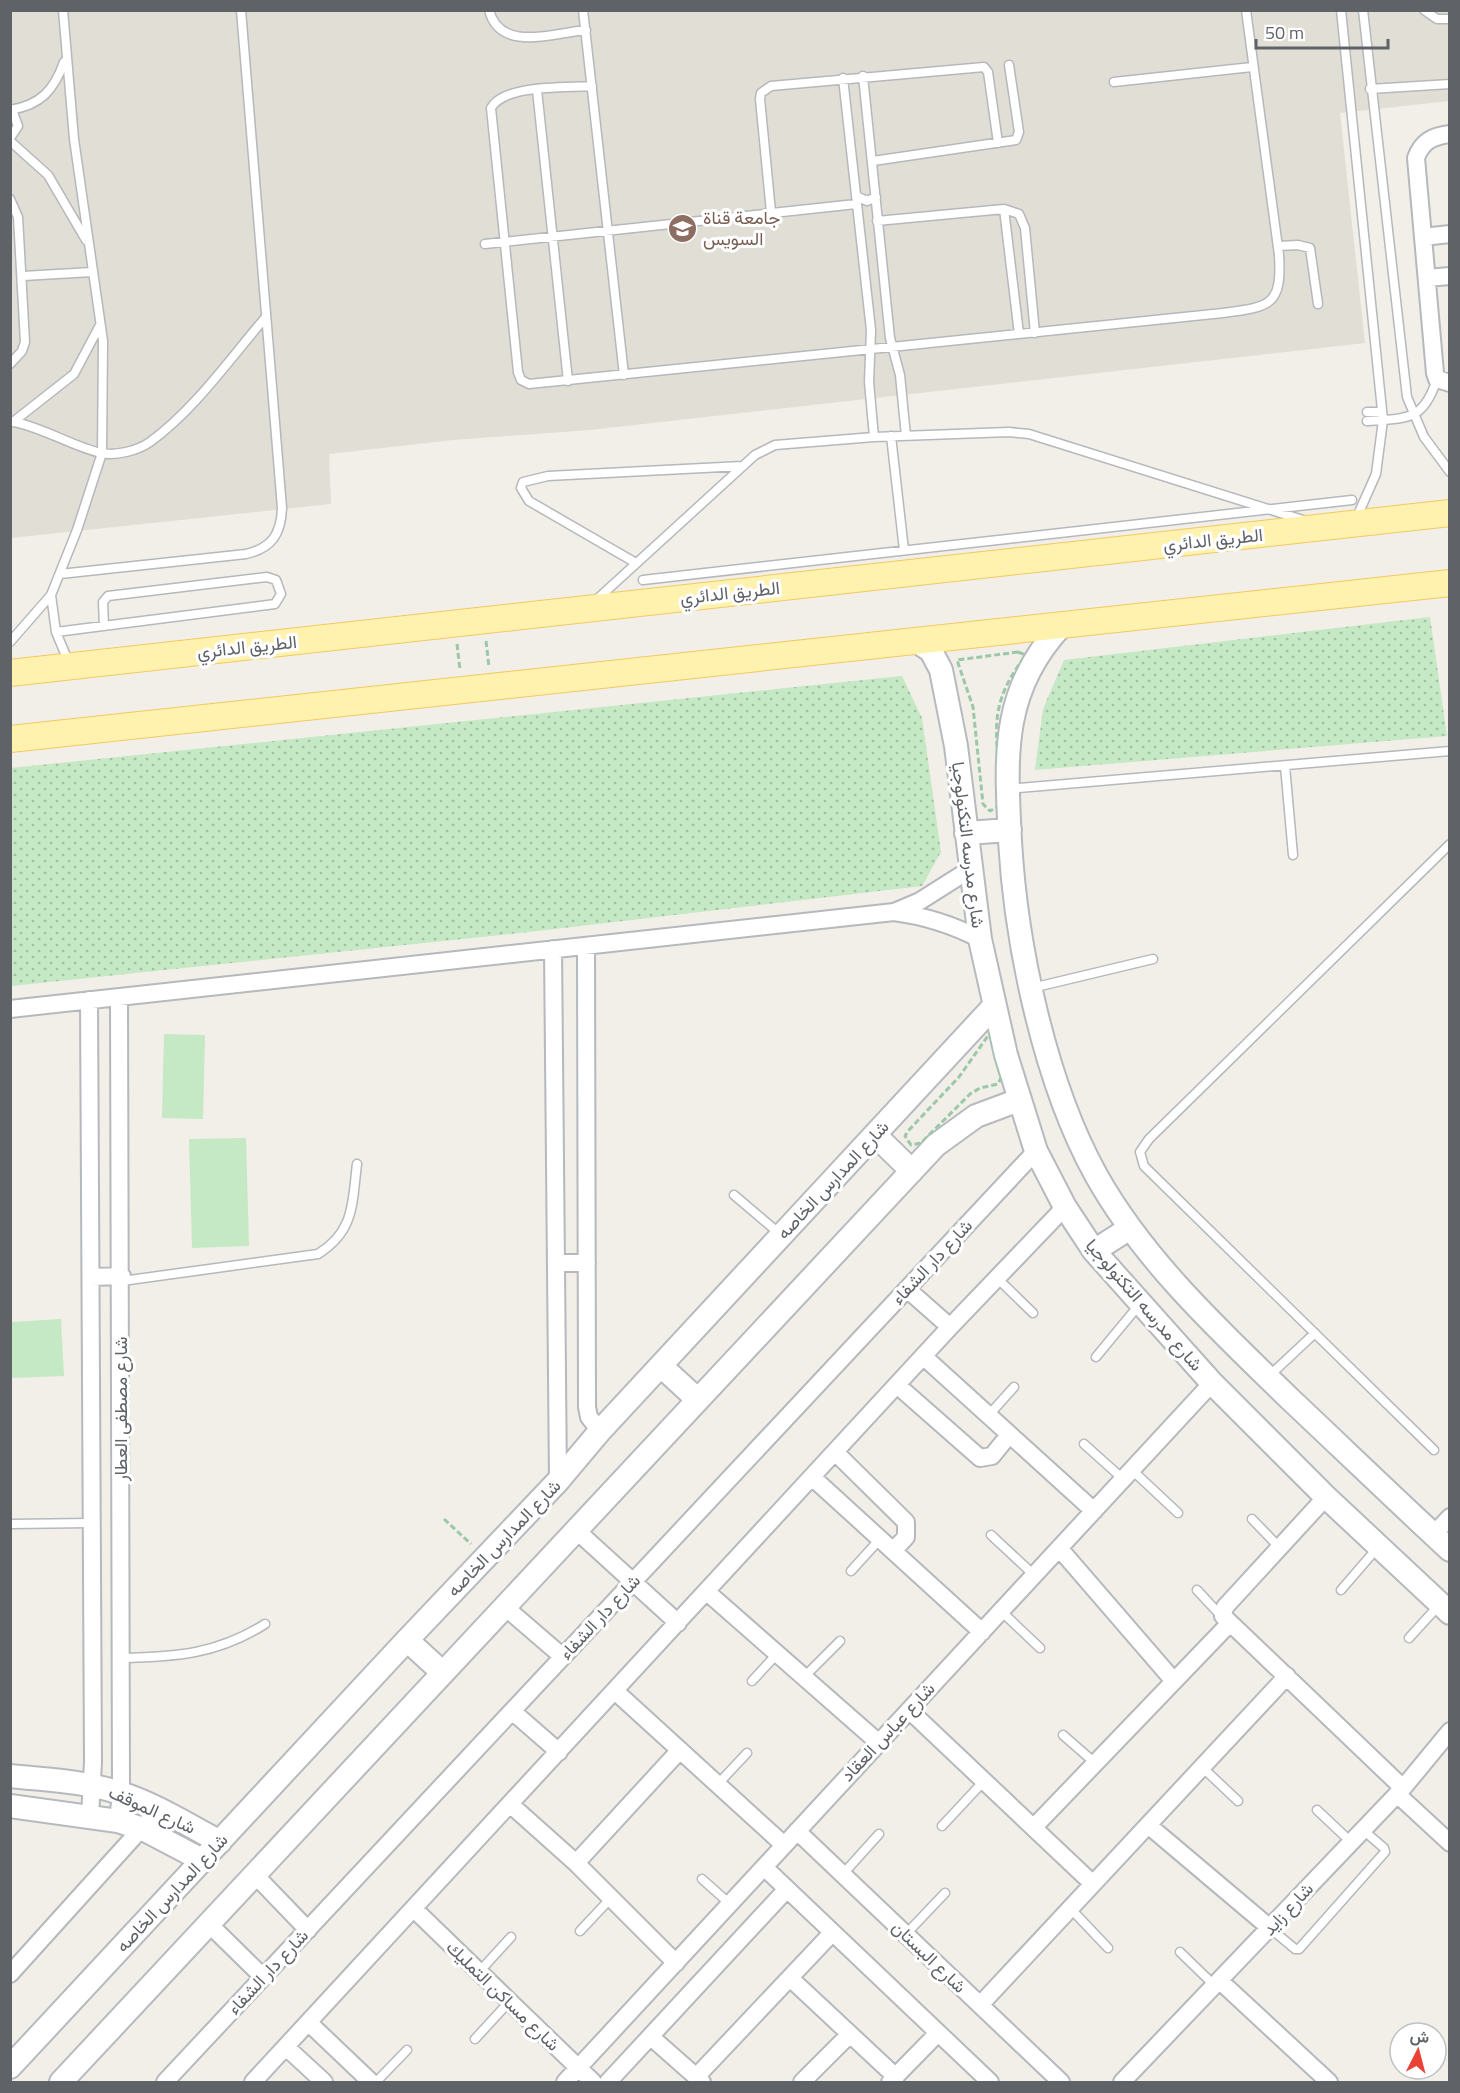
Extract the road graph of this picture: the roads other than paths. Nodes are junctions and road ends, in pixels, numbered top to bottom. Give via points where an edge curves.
1 (63, 10) edge
2 (241, 10) edge
3 (489, 10) edge
4 (583, 10) edge
5 (1246, 10) edge
6 (1341, 10) edge
7 (1363, 10) edge
8 (1424, 10) edge
9 (1449, 19) edge
10 (586, 30) junction
11 (65, 58) junction
12 (1009, 65) dead end
13 (1252, 67) junction
14 (863, 76) junction
15 (843, 78) junction
16 (1114, 82) dead end
17 (1449, 84) edge
18 (592, 86) junction
19 (1370, 89) junction
20 (537, 90) junction
21 (11, 110) edge
22 (1449, 134) edge
23 (10, 140) edge
24 (998, 143) junction
25 (873, 161) junction
26 (876, 197) junction
27 (10, 199) edge
28 (856, 200) junction
29 (1004, 209) junction
30 (771, 212) junction
31 (877, 224) junction
32 (608, 230) junction
33 (860, 231) junction
34 (1449, 234) edge
35 (552, 236) junction
36 (1423, 237) junction
37 (504, 242) junction
38 (485, 244) dead end
39 (89, 245) junction
40 (1278, 246) junction
41 (92, 272) junction
42 (23, 276) junction
43 (1449, 276) edge
44 (1427, 278) junction
45 (1318, 304) dead end
46 (265, 318) junction
47 (100, 325) junction
48 (1035, 333) junction
49 (1019, 334) junction
50 (891, 347) junction
51 (872, 349) junction
52 (10, 363) edge
53 (624, 375) junction
54 (568, 381) junction
55 (1443, 381) edge
56 (1367, 416) dead end
57 (1383, 416) junction
58 (1413, 416) junction
59 (12, 422) edge
60 (891, 436) junction
61 (906, 436) junction
62 (874, 437) junction
63 (102, 453) junction
64 (743, 466) junction
65 (1449, 472) edge
66 (1269, 509) junction
67 (1352, 512) junction
68 (1449, 513) edge
69 (1326, 527) junction
70 (904, 550) junction
71 (636, 563) junction
72 (60, 574) junction
73 (643, 580) dead end
74 (1449, 583) edge
75 (51, 594) junction
76 (586, 609) junction
77 (1062, 625) junction
78 (104, 626) junction
79 (56, 632) junction
80 (915, 640) junction
81 (10, 642) edge
82 (70, 666) junction
83 (10, 673) edge
84 (10, 739) edge
85 (1449, 751) edge
86 (1285, 766) junction
87 (1008, 789) junction
88 (1010, 830) junction
89 (966, 833) junction
90 (1449, 844) edge
91 (1293, 855) dead end
92 (969, 870) junction
93 (894, 912) junction
94 (980, 939) junction
95 (586, 946) junction
96 (553, 949) junction
97 (1153, 959) dead end
98 (1032, 988) junction
99 (119, 997) junction
100 (89, 1000) junction
101 (994, 1006) junction
102 (10, 1009) edge
103 (1019, 1100) junction
104 (875, 1135) junction
105 (1036, 1151) junction
106 (357, 1164) dead end
107 (912, 1171) junction
108 (734, 1195) dead end
109 (1065, 1207) junction
110 (1130, 1227) junction
111 (781, 1235) junction
112 (1094, 1251) junction
113 (556, 1263) junction
114 (586, 1263) junction
115 (91, 1277) junction
116 (997, 1278) junction
117 (122, 1279) junction
118 (907, 1289) junction
119 (1139, 1304) junction
120 (1033, 1313) dead end
121 (950, 1327) junction
122 (1315, 1333) junction
123 (923, 1356) junction
124 (1096, 1357) dead end
125 (661, 1366) junction
126 (1268, 1378) junction
127 (1212, 1383) junction
128 (897, 1385) junction
129 (1014, 1387) dead end
130 (697, 1400) junction
131 (988, 1416) junction
132 (121, 1425) junction
133 (92, 1426) junction
134 (600, 1431) junction
135 (1010, 1435) junction
136 (1084, 1444) dead end
137 (1434, 1450) dead end
138 (835, 1452) junction
139 (1127, 1475) junction
140 (812, 1477) junction
141 (558, 1481) junction
142 (1326, 1497) junction
143 (1094, 1511) junction
144 (1178, 1513) dead end
145 (1449, 1517) edge
146 (1252, 1520) dead end
147 (92, 1523) junction
148 (10, 1524) edge
149 (576, 1530) junction
150 (992, 1535) dead end
151 (1433, 1535) junction
152 (880, 1539) junction
153 (1379, 1546) junction
154 (1279, 1547) junction
155 (1059, 1548) junction
156 (1449, 1550) edge
157 (893, 1551) junction
158 (851, 1571) dead end
159 (1034, 1575) junction
160 (633, 1582) junction
161 (1197, 1590) dead end
162 (1341, 1590) dead end
163 (707, 1592) junction
164 (505, 1607) junction
165 (1445, 1608) edge
166 (1001, 1611) junction
167 (1227, 1622) junction
168 (678, 1623) junction
169 (265, 1624) dead end
170 (982, 1632) junction
171 (1409, 1638) dead end
172 (407, 1640) junction
173 (840, 1641) dead end
174 (1040, 1648) dead end
175 (777, 1654) junction
176 (562, 1657) junction
177 (121, 1658) junction
178 (443, 1673) junction
179 (1287, 1676) junction
180 (804, 1677) junction
181 (1173, 1680) junction
182 (752, 1681) dead end
183 (615, 1691) junction
184 (909, 1710) junction
185 (512, 1711) junction
186 (1449, 1731) edge
187 (1063, 1735) dead end
188 (879, 1743) junction
189 (680, 1750) junction
190 (559, 1752) junction
191 (747, 1753) dead end
192 (1095, 1763) junction
193 (1202, 1767) junction
194 (10, 1776) edge
195 (984, 1780) junction
196 (92, 1785) junction
197 (717, 1785) junction
198 (1400, 1791) junction
199 (121, 1793) junction
200 (1238, 1801) dead end
201 (510, 1804) junction
202 (10, 1806) edge
203 (159, 1809) junction
204 (1317, 1810) dead end
205 (90, 1816) junction
206 (118, 1821) junction
207 (1148, 1825) junction
208 (942, 1826) dead end
209 (1034, 1827) junction
210 (143, 1829) junction
211 (797, 1831) junction
212 (879, 1834) dead end
213 (1357, 1836) junction
214 (220, 1842) junction
215 (1449, 1843) edge
216 (784, 1845) junction
217 (202, 1860) junction
218 (576, 1863) junction
219 (764, 1867) junction
220 (843, 1874) junction
221 (255, 1875) junction
222 (702, 1879) dead end
223 (1093, 1884) junction
224 (787, 1889) junction
225 (945, 1893) dead end
226 (611, 1898) junction
227 (730, 1904) junction
228 (1070, 1908) junction
229 (414, 1909) junction
230 (209, 1924) junction
231 (1270, 1928) junction
232 (308, 1930) junction
233 (580, 1931) dead end
234 (832, 1934) junction
235 (906, 1934) junction
236 (511, 1937) dead end
237 (1108, 1948) dead end
238 (1180, 1952) dead end
239 (676, 1963) junction
240 (479, 1972) junction
241 (10, 1974) edge
242 (263, 1977) junction
243 (790, 1978) junction
244 (1218, 1983) junction
245 (509, 2002) junction
246 (980, 2005) junction
247 (309, 2023) junction
248 (938, 2033) junction
249 (850, 2034) junction
250 (651, 2037) junction
251 (475, 2039) dead end
252 (286, 2047) junction
253 (407, 2050) dead end
254 (10, 2067) edge
255 (578, 2069) junction
256 (699, 2080) edge
257 (893, 2080) edge
258 (982, 2080) edge
259 (61, 2082) edge
260 (165, 2082) edge
261 (253, 2082) edge
262 (324, 2082) edge
263 (371, 2082) edge
264 (376, 2082) edge
265 (565, 2082) edge
266 (592, 2082) edge
267 (608, 2082) edge
268 (802, 2082) edge
269 (1061, 2082) edge
270 (1122, 2082) edge
271 (1329, 2082) edge

1 - 11 lane
2 - 46 lane
3 - 10 lane via 494,25 514,38
4 - 10 lane
5 - 13 lane
6 - 57 lane
7 - 19 lane
8 - 9 lane via 1437,19
10 - 18 lane
11 - 21 lane via 57,81 42,99
11 - 39 lane
12 - 24 lane via 1019,136 1012,142
13 - 16 lane
13 - 40 lane
14 - 15 lane
14 - 24 lane via 984,67 988,72
14 - 25 lane
15 - 28 lane
15 - 30 lane via 771,86 761,93
17 - 19 lane
18 - 20 lane
18 - 32 lane
19 - 58 lane via 1407,397
20 - 35 lane
20 - 37 lane via 504,94 491,108
21 - 23 lane via 18,126
22 - 36 street via 1429,139 1416,158
23 - 39 lane via 48,175
24 - 25 lane
25 - 26 lane
26 - 28 lane
26 - 31 lane
27 - 42 lane via 18,217
28 - 30 lane
28 - 33 lane
29 - 31 lane
29 - 48 lane via 1012,210 1024,221
29 - 49 lane
30 - 32 lane
31 - 33 lane via 867,222
31 - 50 lane
32 - 35 lane
32 - 53 lane
33 - 51 lane
34 - 36 street
35 - 37 lane
35 - 54 lane
36 - 44 street
37 - 38 lane
37 - 54 lane via 521,380 529,384
39 - 41 lane
40 - 45 lane via 1310,248
40 - 48 lane via 1281,282 1275,296 1254,308
41 - 42 lane
41 - 47 lane
42 - 52 lane via 25,342
43 - 44 street
44 - 55 street
46 - 63 lane via 180,415 148,444 126,453
46 - 72 lane via 282,508 279,532 272,542 246,554
47 - 59 lane via 74,374
47 - 63 lane via 104,374
48 - 49 lane
49 - 50 lane
50 - 51 lane
50 - 61 lane via 900,375
51 - 53 lane
51 - 62 lane via 869,382
53 - 54 lane
55 - 58 lane
56 - 57 lane
57 - 58 lane via 1398,420
57 - 67 lane via 1376,474
58 - 65 lane
59 - 63 lane via 42,429
60 - 61 lane
60 - 62 lane
60 - 70 lane
61 - 66 lane via 1009,432 1046,437
62 - 64 lane via 775,445
63 - 72 lane
64 - 71 lane
64 - 71 lane via 548,476 523,482 521,488 529,501
66 - 67 lane
66 - 69 lane
66 - 70 lane
67 - 68 main road, الطريق الدائري
67 - 69 main road, الطريق الدائري
69 - 76 main road, الطريق الدائري
70 - 73 lane
71 - 76 lane
72 - 75 lane
74 - 77 main road
75 - 79 lane
75 - 81 lane
76 - 82 main road, الطريق الدائري
77 - 80 main road
77 - 87 street via 1033,662 1017,701 1006,754
78 - 78 lane via 275,604 281,594 276,580 267,577 108,596 104,602
78 - 79 lane
79 - 82 lane
80 - 84 main road
80 - 89 street, شارع مدرسه التكنولوجيا via 931,651 941,670
82 - 83 main road, الطريق الدائري
85 - 86 lane
86 - 87 lane
86 - 91 lane
87 - 88 street
88 - 89 street
88 - 98 street via 1012,880
89 - 92 street, شارع مدرسه التكنولوجيا
90 - 122 lane via 1149,1138 1140,1152 1144,1166
92 - 93 street via 921,901
92 - 94 street, شارع مدرسه التكنولوجيا
93 - 94 street via 953,925
93 - 95 street
94 - 101 street, شارع مدرسه التكنولوجيا
95 - 96 street
95 - 114 street
96 - 99 street
96 - 113 street
97 - 98 lane
98 - 110 street via 1066,1106 1095,1174
99 - 100 street
99 - 117 street, شارع مصطفى العطار
100 - 102 street
100 - 115 street, شارع مصطفى العطار
101 - 103 street, شارع مدرسه التكنولوجيا
101 - 104 street, شارع المدارس الخاصه
103 - 105 street, شارع مدرسه التكنولوجيا
103 - 107 street via 964,1123
104 - 107 street
104 - 111 street, شارع المدارس الخاصه
105 - 109 street, شارع مدرسه التكنولوجيا
105 - 118 street, شارع دار الشفاء
106 - 117 lane via 346,1225 332,1245 318,1254
107 - 130 street
108 - 111 lane
109 - 112 street, شارع مدرسه التكنولوجيا
109 - 116 street
110 - 112 street
110 - 126 street via 1178,1285
111 - 125 street, شارع المدارس الخاصه
112 - 119 street, شارع مدرسه التكنولوجيا
113 - 114 street
113 - 141 street
114 - 134 street via 587,1407 589,1417
115 - 117 street
115 - 133 street, شارع مصطفى العطار
116 - 120 lane
116 - 121 street
117 - 132 street, شارع مصطفى العطار
118 - 121 street
118 - 160 street, شارع دار الشفاء
119 - 124 lane
119 - 127 street, شارع مدرسه التكنولوجيا
121 - 123 street
122 - 126 lane
122 - 137 lane
123 - 128 street
123 - 131 street
125 - 130 street
125 - 134 street, شارع المدارس الخاصه
126 - 151 street
127 - 139 street, شارع عباس العقاد
127 - 142 street, شارع مدرسه التكنولوجيا
128 - 135 street via 980,1458 992,1456
128 - 138 street
129 - 131 lane
130 - 149 street
131 - 135 street
132 - 133 street
132 - 177 street, شارع مصطفى العطار
133 - 147 street, شارع مصطفى العطار
134 - 141 street, شارع المدارس الخاصه
135 - 143 street
136 - 139 lane
138 - 140 street
138 - 157 street via 906,1522 906,1537
139 - 143 street, شارع عباس العقاد
139 - 144 lane
140 - 152 street
140 - 163 street
141 - 172 street, شارع المدارس الخاصه
142 - 153 street, شارع مدرسه التكنولوجيا
142 - 154 street
143 - 155 street, شارع عباس العقاد
145 - 151 street
146 - 154 lane
147 - 148 lane
147 - 196 street, شارع مصطفى العطار
149 - 160 street
149 - 164 street
150 - 159 lane
151 - 156 street
152 - 157 street
152 - 158 lane
153 - 162 lane
153 - 165 street, شارع مدرسه التكنولوجيا
154 - 167 street via 1225,1607
155 - 159 street, شارع عباس العقاد
155 - 181 street
157 - 170 street
159 - 166 street, شارع عباس العقاد
160 - 168 street
160 - 176 street, شارع دار الشفاء
161 - 167 lane
163 - 168 street
163 - 175 street
164 - 176 street
164 - 178 street
165 - 171 lane
166 - 170 street, شارع عباس العقاد
166 - 174 lane
167 - 179 street
167 - 181 street
168 - 183 street
169 - 177 lane via 216,1649
170 - 184 street, شارع عباس العقاد
172 - 178 street
172 - 214 street, شارع المدارس الخاصه
173 - 180 lane
175 - 180 street
175 - 182 lane
176 - 185 street, شارع دار الشفاء
177 - 199 street, شارع مصطفى العطار
178 - 221 street
179 - 193 street
179 - 198 street
180 - 188 street
181 - 192 street
183 - 189 street
183 - 190 street
184 - 188 street, شارع عباس العقاد
184 - 195 street
185 - 190 street
185 - 232 street, شارع دار الشفاء
186 - 198 street, شارع زايد
187 - 192 lane
188 - 211 street, شارع عباس العقاد
189 - 197 street
189 - 218 street
190 - 201 street
191 - 197 lane
192 - 209 street
193 - 200 lane
193 - 207 street
194 - 196 street, شارع الموقف
195 - 208 lane
195 - 209 street
196 - 199 street, شارع الموقف
196 - 205 street, شارع مصطفى العطار
197 - 216 street
198 - 213 street, شارع زايد
198 - 215 street
199 - 203 street, شارع الموقف
199 - 206 street, شارع مصطفى العطار
201 - 218 street
201 - 229 street
202 - 205 street, شارع الموقف
203 - 210 street
203 - 214 street, شارع الموقف
204 - 213 lane
205 - 206 street, شارع الموقف
206 - 210 street, شارع الموقف
207 - 223 street
207 - 231 street
209 - 223 street
210 - 217 street, شارع الموقف
210 - 241 street
211 - 216 street, شارع عباس العقاد
211 - 220 street, شارع البستان
212 - 220 lane
213 - 231 street, شارع زايد
213 - 231 lane via 1385,1852 1299,1949
214 - 217 street, شارع المدارس الخاصه
216 - 219 street, شارع عباس العقاد
217 - 254 street, شارع المدارس الخاصه
218 - 226 street
219 - 224 street
219 - 227 street, شارع عباس العقاد
220 - 235 street, شارع البستان
221 - 230 street
221 - 232 street
222 - 227 lane
223 - 228 street
224 - 234 street
224 - 250 street
225 - 235 lane
226 - 233 lane
226 - 239 street
227 - 239 street, شارع عباس العقاد
228 - 237 lane
228 - 246 street
229 - 240 street, شارع مساكن التمليك
229 - 247 street
230 - 242 street
230 - 259 street
231 - 244 street, شارع زايد
232 - 242 street, شارع دار الشفاء
234 - 243 street
234 - 248 street
235 - 246 street, شارع البستان
236 - 240 lane
238 - 244 lane
239 - 255 street, شارع عباس العقاد
240 - 245 street, شارع مساكن التمليك
242 - 260 street, شارع دار الشفاء
243 - 249 street
243 - 256 street
244 - 270 street, شارع زايد
244 - 271 street
245 - 251 lane
245 - 255 street, شارع مساكن التمليك
246 - 269 street, شارع البستان
247 - 252 street
247 - 263 street
248 - 257 street
248 - 258 street
249 - 257 street
249 - 268 street
250 - 256 street
250 - 267 street
252 - 261 street
252 - 262 street
253 - 264 lane
255 - 265 street, شارع عباس العقاد
255 - 266 street, شارع مساكن التمليك

